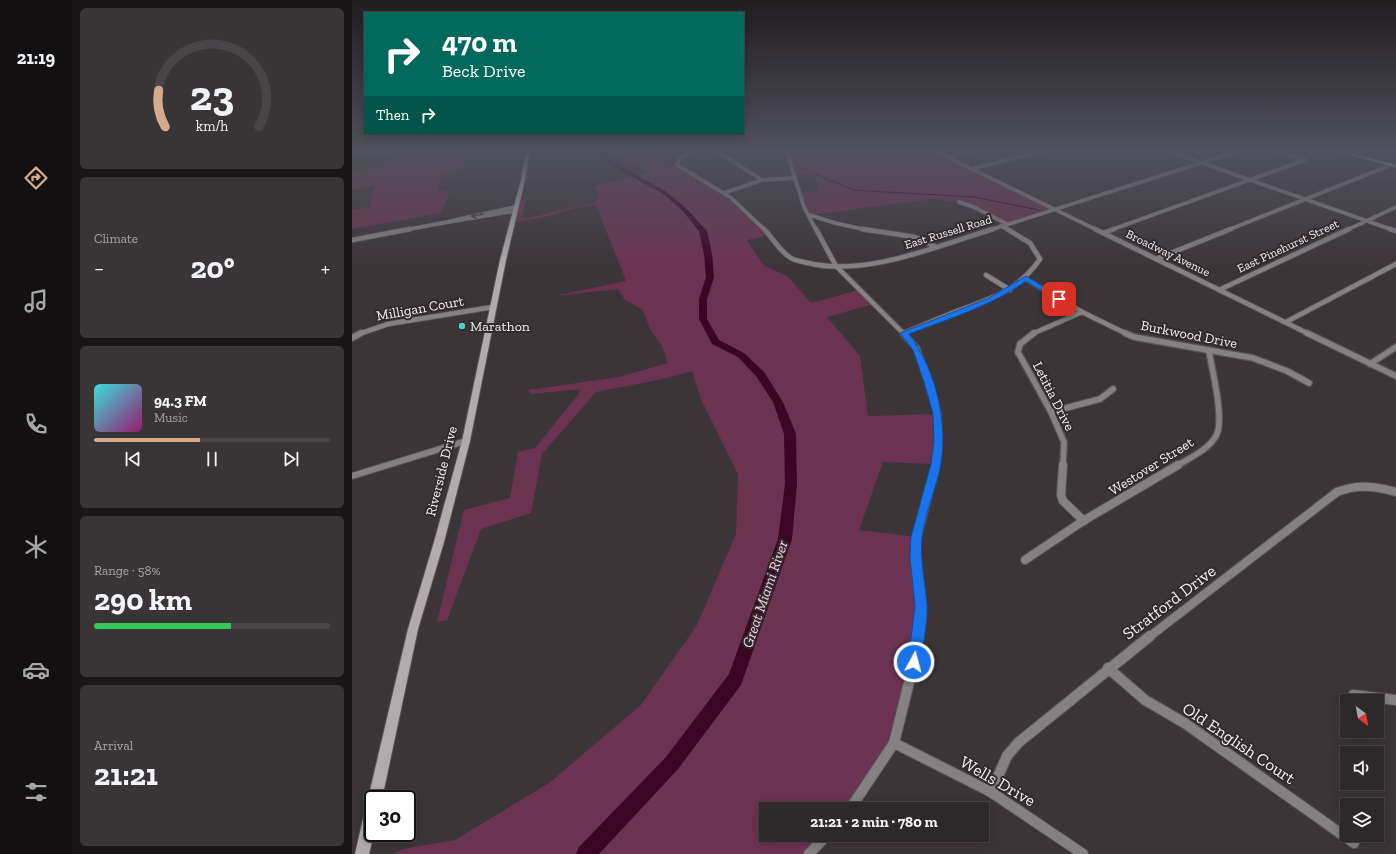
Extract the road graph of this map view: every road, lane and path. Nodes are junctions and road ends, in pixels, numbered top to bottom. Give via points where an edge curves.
1 (519, 189) edge
2 (716, 189) edge
3 (738, 189) edge
4 (798, 189) edge
5 (1013, 189) edge
6 (1119, 189) edge
7 (1226, 189) edge
8 (1277, 189) edge
9 (1332, 189) edge
10 (724, 194) junction
11 (1306, 199) junction
12 (959, 202) dead end
13 (1396, 207) edge
14 (515, 209) junction
15 (1055, 209) junction
16 (810, 215) junction
17 (1366, 221) junction
18 (1007, 224) junction
19 (1001, 226) junction
20 (1396, 231) edge
21 (1103, 233) junction
22 (352, 240) edge
23 (936, 247) junction
24 (1156, 259) junction
25 (1396, 264) edge
26 (836, 266) junction
27 (986, 275) dead end
28 (1026, 278) junction
29 (1010, 290) junction
30 (1219, 290) junction
31 (493, 307) junction
32 (1082, 312) junction
33 (1286, 322) junction
34 (904, 333) junction
35 (352, 338) edge
36 (1396, 347) edge
37 (1209, 351) junction
38 (1370, 364) junction
39 (1396, 376) edge
40 (1309, 383) dead end
41 (1113, 389) dead end
42 (1052, 412) junction
43 (466, 441) junction
44 (352, 476) edge
45 (1396, 492) edge
46 (1084, 521) junction
47 (1025, 560) dead end
48 (1108, 668) junction
49 (1384, 699) edge
50 (1396, 700) edge
51 (894, 743) junction
52 (377, 790) edge
53 (991, 792) junction
54 (856, 802) edge
55 (365, 842) edge
56 (820, 842) edge
57 (1354, 843) dead end
58 (362, 854) edge
59 (809, 854) edge
60 (1083, 854) edge

1 - 14 main road, Riverside Drive
2 - 10 street, East Russell Road
3 - 10 street
4 - 16 street via 804,207
5 - 15 street, Broadway Avenue
6 - 15 street, East Russell Road
7 - 21 street
8 - 11 street
9 - 11 street
10 - 26 street, East Russell Road via 753,218 792,259 816,265
11 - 17 street
11 - 24 street
12 - 18 street
13 - 17 street, East Pinehurst Street
14 - 22 street
14 - 31 main road, Riverside Drive
15 - 18 street, East Russell Road
15 - 21 street, Broadway Avenue
16 - 23 street via 851,228 917,236
16 - 26 street
17 - 20 street
17 - 30 street, East Pinehurst Street
18 - 19 street, East Russell Road
19 - 23 street, East Russell Road
19 - 28 street via 1025,238 1037,250 1040,259 1034,271
21 - 24 street, Broadway Avenue
23 - 26 street, East Russell Road via 879,263
24 - 30 street, Broadway Avenue
25 - 33 street
26 - 34 street
27 - 29 street
28 - 29 street
28 - 32 street, Burkwood Drive
29 - 34 street
30 - 33 street, Broadway Avenue
31 - 35 street, Milligan Court via 388,324
31 - 43 main road, Riverside Drive
32 - 37 street, Burkwood Drive via 1134,337
32 - 42 street, Letitia Drive via 1031,334 1020,344 1018,352
33 - 38 street, Broadway Avenue
34 - 51 street via 917,349 928,382 938,414 939,441 936,464 917,537 916,558 921,606 914,662
36 - 38 street
37 - 40 street, Burkwood Drive via 1266,362
37 - 46 street, Westover Street via 1218,414 1216,434 1212,442
38 - 39 street, Broadway Avenue
41 - 42 street via 1100,399
42 - 46 street, Letitia Drive via 1064,442 1061,495 1063,501
43 - 44 street
43 - 52 main road, Riverside Drive via 413,629
45 - 48 street, Stratford Drive via 1361,485 1337,492
46 - 47 street, Westover Street
48 - 53 street, Stratford Drive via 1019,742 1007,756
48 - 57 street, Old English Court via 1145,700 1186,724
49 - 50 street
51 - 53 street, Wells Drive
51 - 54 street
53 - 60 street, Wells Drive
55 - 58 main road
56 - 59 street

